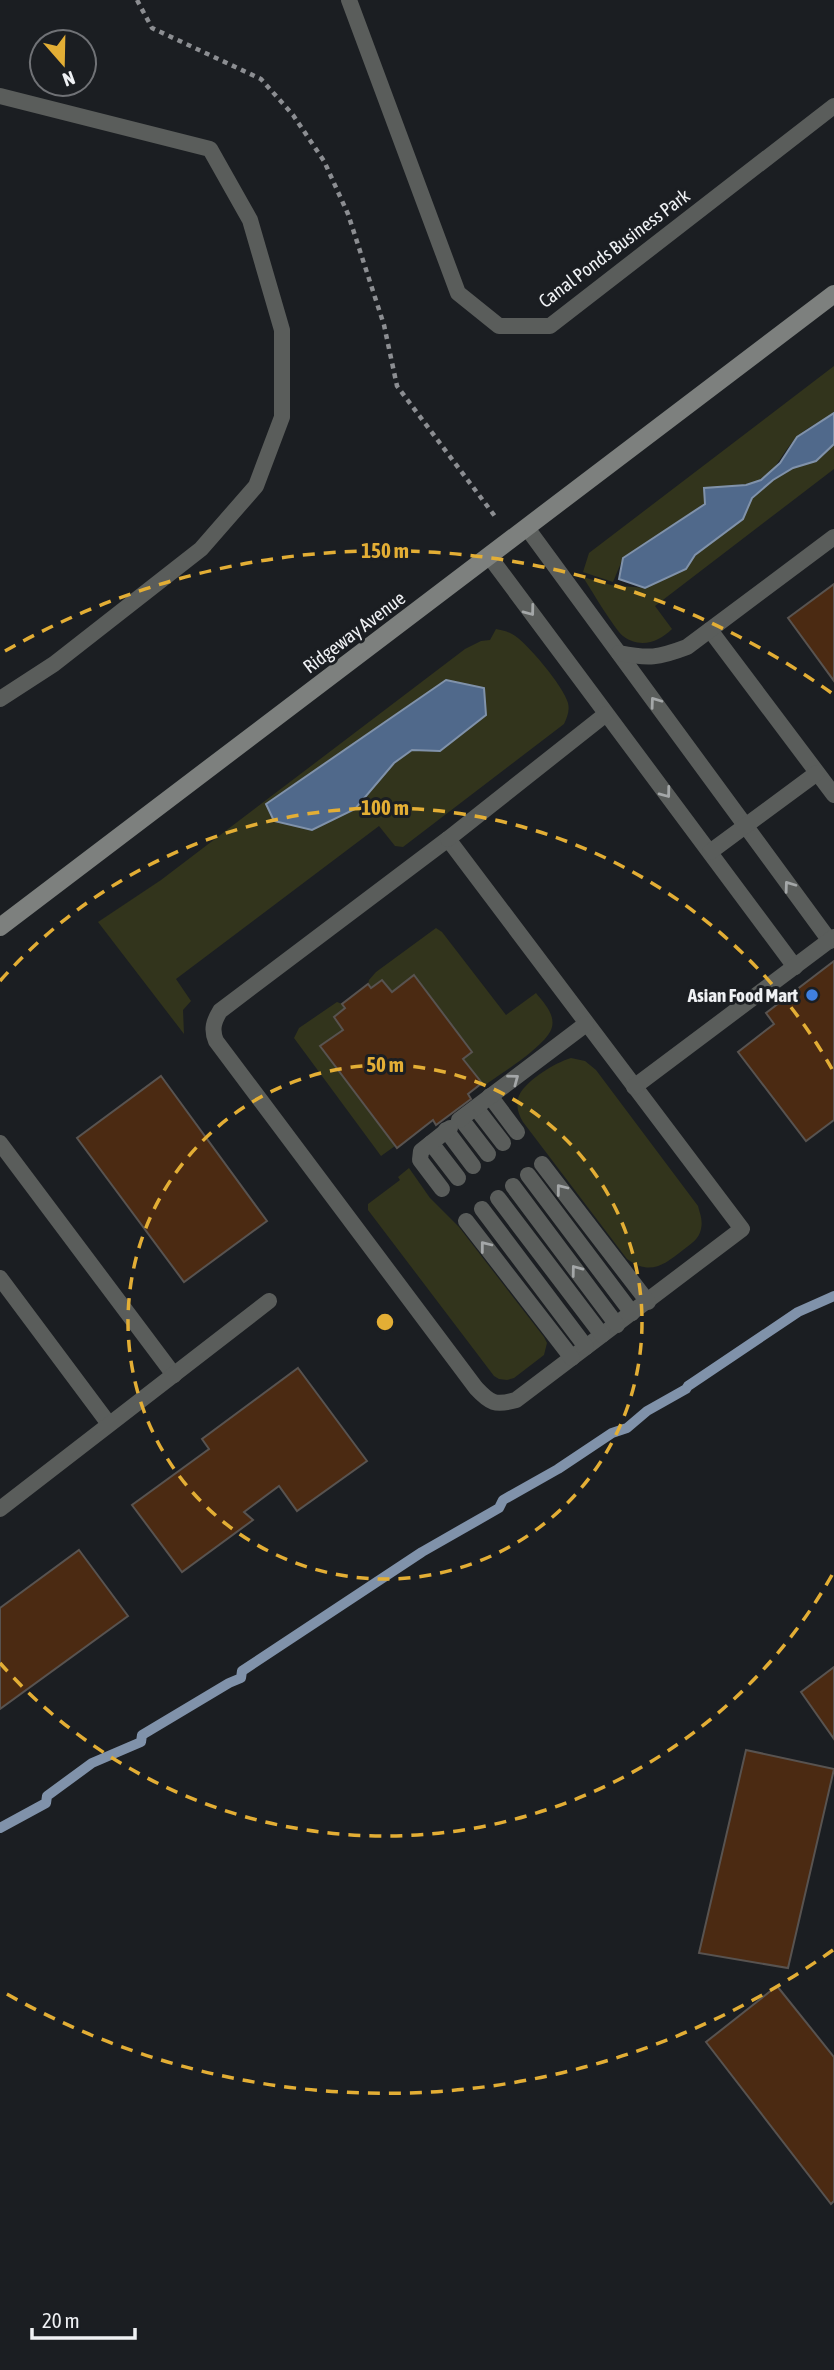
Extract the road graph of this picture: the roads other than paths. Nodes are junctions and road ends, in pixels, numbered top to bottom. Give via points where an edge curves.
1 (349, 0) edge
2 (0, 96) edge
3 (834, 106) edge
4 (834, 294) edge
5 (527, 528) junction
6 (834, 537) edge
7 (489, 556) junction
8 (710, 630) junction
9 (619, 653) junction
10 (0, 699) edge
11 (606, 714) junction
12 (817, 773) junction
13 (834, 795) edge
14 (745, 825) junction
15 (448, 839) junction
16 (710, 852) junction
17 (0, 927) edge
18 (832, 939) edge
19 (795, 967) junction
20 (586, 1024) junction
21 (634, 1087) junction
22 (490, 1096) junction
23 (476, 1108) junction
24 (454, 1124) junction
25 (517, 1132) dead end
26 (0, 1143) edge
27 (430, 1143) junction
28 (503, 1143) dead end
29 (488, 1154) dead end
30 (542, 1164) dead end
31 (473, 1166) dead end
32 (528, 1175) dead end
33 (458, 1178) dead end
34 (513, 1186) dead end
35 (442, 1189) dead end
36 (498, 1198) dead end
37 (482, 1209) dead end
38 (466, 1221) dead end
39 (0, 1278) edge
40 (269, 1301) dead end
41 (648, 1302) junction
42 (632, 1313) junction
43 (617, 1325) junction
44 (602, 1335) junction
45 (586, 1347) junction
46 (572, 1358) junction
47 (174, 1375) junction
48 (109, 1424) junction
49 (0, 1509) edge

1 - 3 lane, Canal Ponds Business Park via 458,293 499,326 550,326
2 - 10 lane via 210,149 250,220 282,330 282,417 256,486 201,549 54,664
4 - 5 main road, Ridgeway Avenue
5 - 7 main road, Ridgeway Avenue
5 - 9 lane
6 - 8 lane
7 -> 11 lane
7 - 17 main road, Ridgeway Avenue
8 - 9 lane via 687,647 667,654 646,659
8 - 12 lane
14 -> 9 lane
11 - 15 lane
11 -> 16 lane
12 - 13 lane
12 - 14 lane
14 - 16 lane
18 -> 14 lane
15 - 20 lane
15 - 46 lane via 220,1011 213,1033 488,1400 501,1405 516,1400
16 - 19 lane
18 - 19 lane
19 - 21 lane
20 - 21 lane
22 -> 20 lane
21 - 41 lane via 742,1229
22 - 23 lane
22 - 25 lane
23 - 24 lane
23 - 28 lane
24 - 27 lane
24 - 29 lane
24 - 31 lane
26 - 47 lane
27 - 33 lane
27 - 35 lane via 421,1151 420,1160
41 -> 30 lane
32 - 42 lane
43 -> 34 lane
36 - 44 lane
37 - 45 lane
46 -> 38 lane
39 - 48 lane
40 - 47 lane
41 - 42 lane
42 - 43 lane
43 - 44 lane
44 - 45 lane
45 - 46 lane
47 - 48 lane
48 - 49 lane

